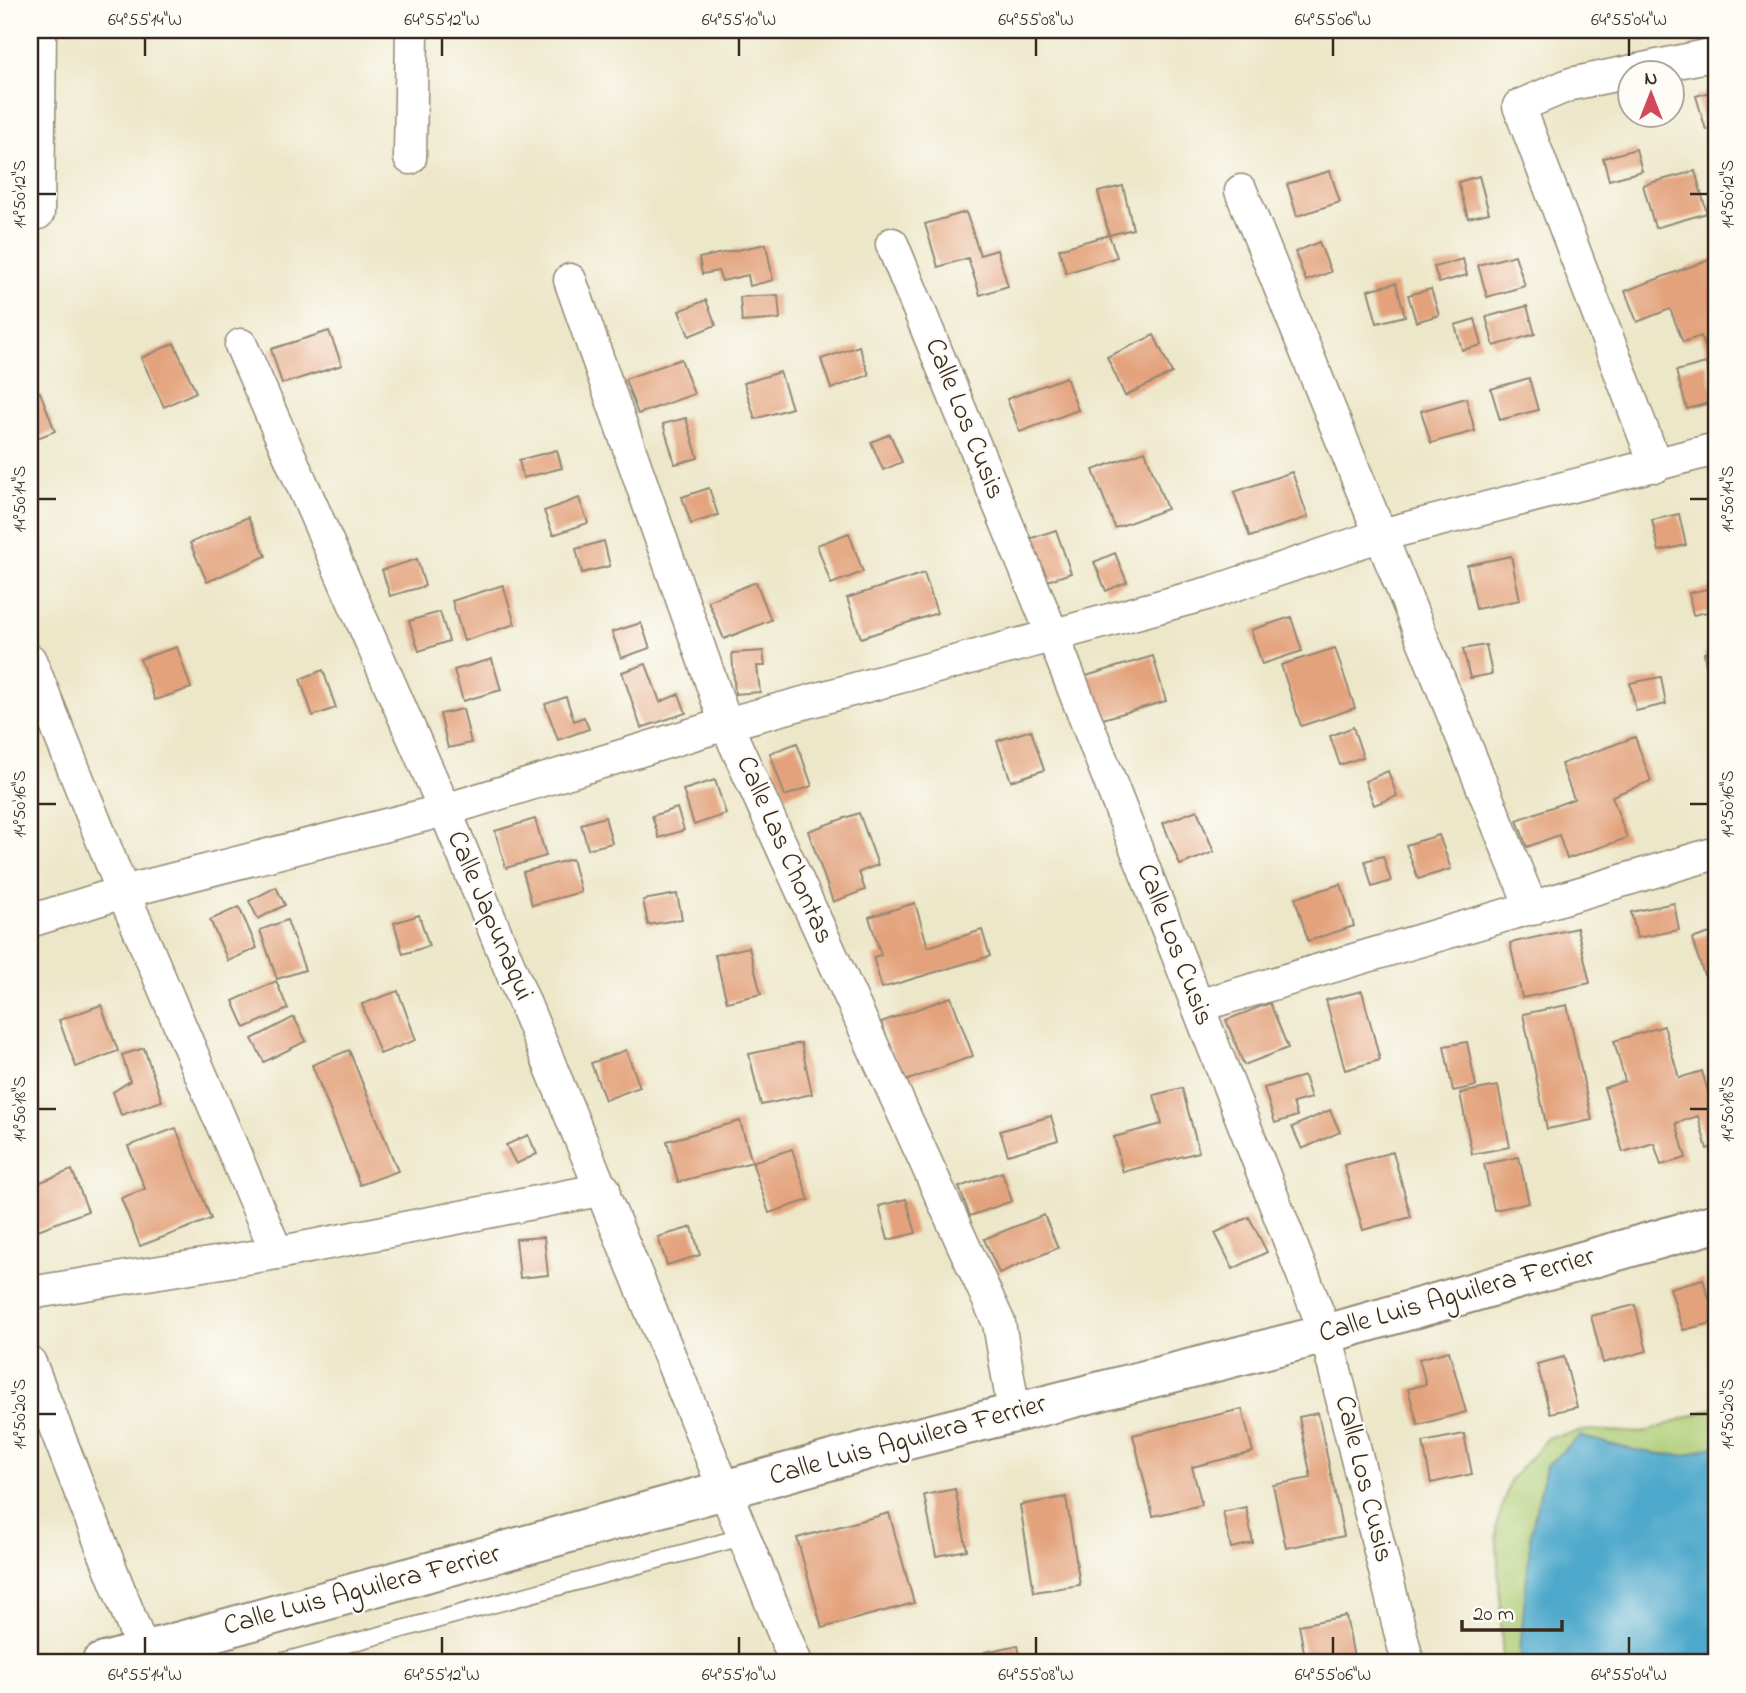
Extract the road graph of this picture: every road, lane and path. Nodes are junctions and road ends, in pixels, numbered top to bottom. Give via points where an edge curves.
1 (40, 30) edge
2 (412, 30) edge
3 (1716, 54) edge
4 (410, 158) dead end
5 (1241, 191) dead end
6 (38, 213) dead end
7 (892, 244) dead end
8 (570, 280) dead end
9 (241, 345) dead end
10 (1716, 449) edge
11 (1656, 466) junction
12 (1381, 535) junction
13 (1053, 636) junction
14 (30, 660) edge
15 (726, 724) junction
16 (445, 810) junction
17 (1716, 853) edge
18 (123, 892) junction
19 (1532, 909) junction
20 (30, 921) edge
21 (1198, 1006) junction
22 (604, 1189) junction
23 (1716, 1223) edge
24 (277, 1253) junction
25 (30, 1293) edge
26 (1326, 1334) junction
27 (30, 1363) edge
28 (1014, 1412) junction
29 (723, 1492) junction
30 (743, 1537) junction
31 (142, 1651) junction
32 (102, 1663) edge
33 (277, 1663) edge
34 (796, 1663) edge
35 (1409, 1663) edge

1 - 6 street
2 - 4 street
3 - 11 street via 1571,84 1519,106
5 - 12 street
7 - 13 street, Calle Los Cusis
8 - 15 street, Calle Las Chontas
9 - 16 street, Calle Japunaqui
10 - 11 street
11 - 12 street
12 - 13 street via 1213,592
12 - 19 street
13 - 15 street
13 - 21 street, Calle Los Cusis
14 - 18 street
15 - 16 street
15 - 28 street, Calle Las Chontas via 999,1323
16 - 18 street
16 - 22 street, Calle Japunaqui
17 - 19 street
18 - 20 street
18 - 24 street
19 - 21 street
21 - 26 street, Calle Los Cusis
22 - 24 street
22 - 29 street, Calle Japunaqui
23 - 26 street, Calle Luis Aguilera Ferrier
24 - 25 street
26 - 28 street, Calle Luis Aguilera Ferrier
26 - 35 street, Calle Los Cusis
27 - 31 street
28 - 29 street, Calle Luis Aguilera Ferrier
29 - 30 street, Calle Japunaqui
29 - 31 street, Calle Luis Aguilera Ferrier
30 - 33 lane
30 - 34 street, Calle Japunaqui
31 - 32 street, Calle Luis Aguilera Ferrier

